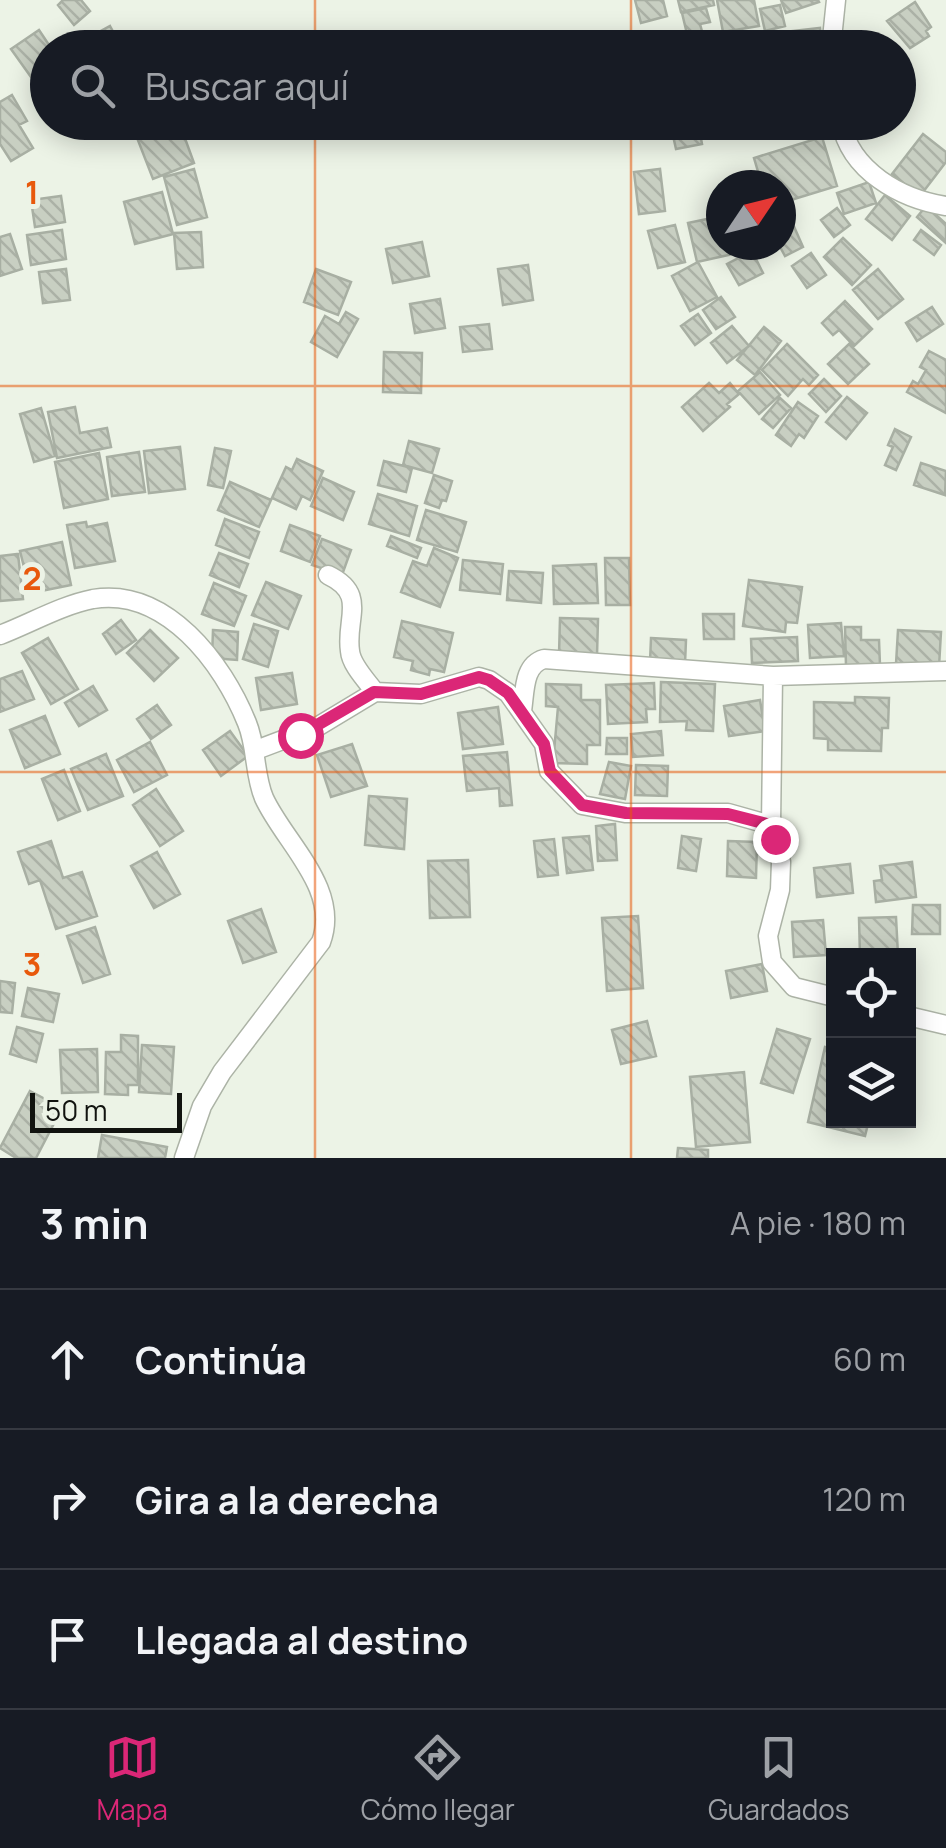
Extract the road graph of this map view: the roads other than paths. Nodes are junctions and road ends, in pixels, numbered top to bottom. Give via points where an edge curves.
1 (836, 0) edge
2 (833, 30) edge
3 (846, 140) edge
4 (946, 206) edge
5 (328, 575) dead end
6 (0, 635) edge
7 (946, 671) edge
8 (772, 676) junction
9 (374, 692) junction
10 (522, 711) junction
11 (256, 750) junction
12 (771, 825) junction
13 (826, 995) edge
14 (916, 1018) edge
15 (946, 1025) edge
16 (184, 1158) edge

1 - 2 street
3 - 4 street via 858,161 904,197
5 - 9 street via 349,590 350,652
6 - 11 street via 88,600 145,603 188,634 226,680
7 - 8 street
8 - 10 street via 544,659 529,668
8 - 12 street
9 - 10 street via 421,694 479,677 500,686
9 - 11 street via 317,727
10 - 12 street via 544,744 550,771 582,805 626,813 728,814
11 - 16 street via 265,800 320,892 324,934 222,1072
12 - 13 street via 781,862 768,936 772,962 794,988
14 - 15 street

